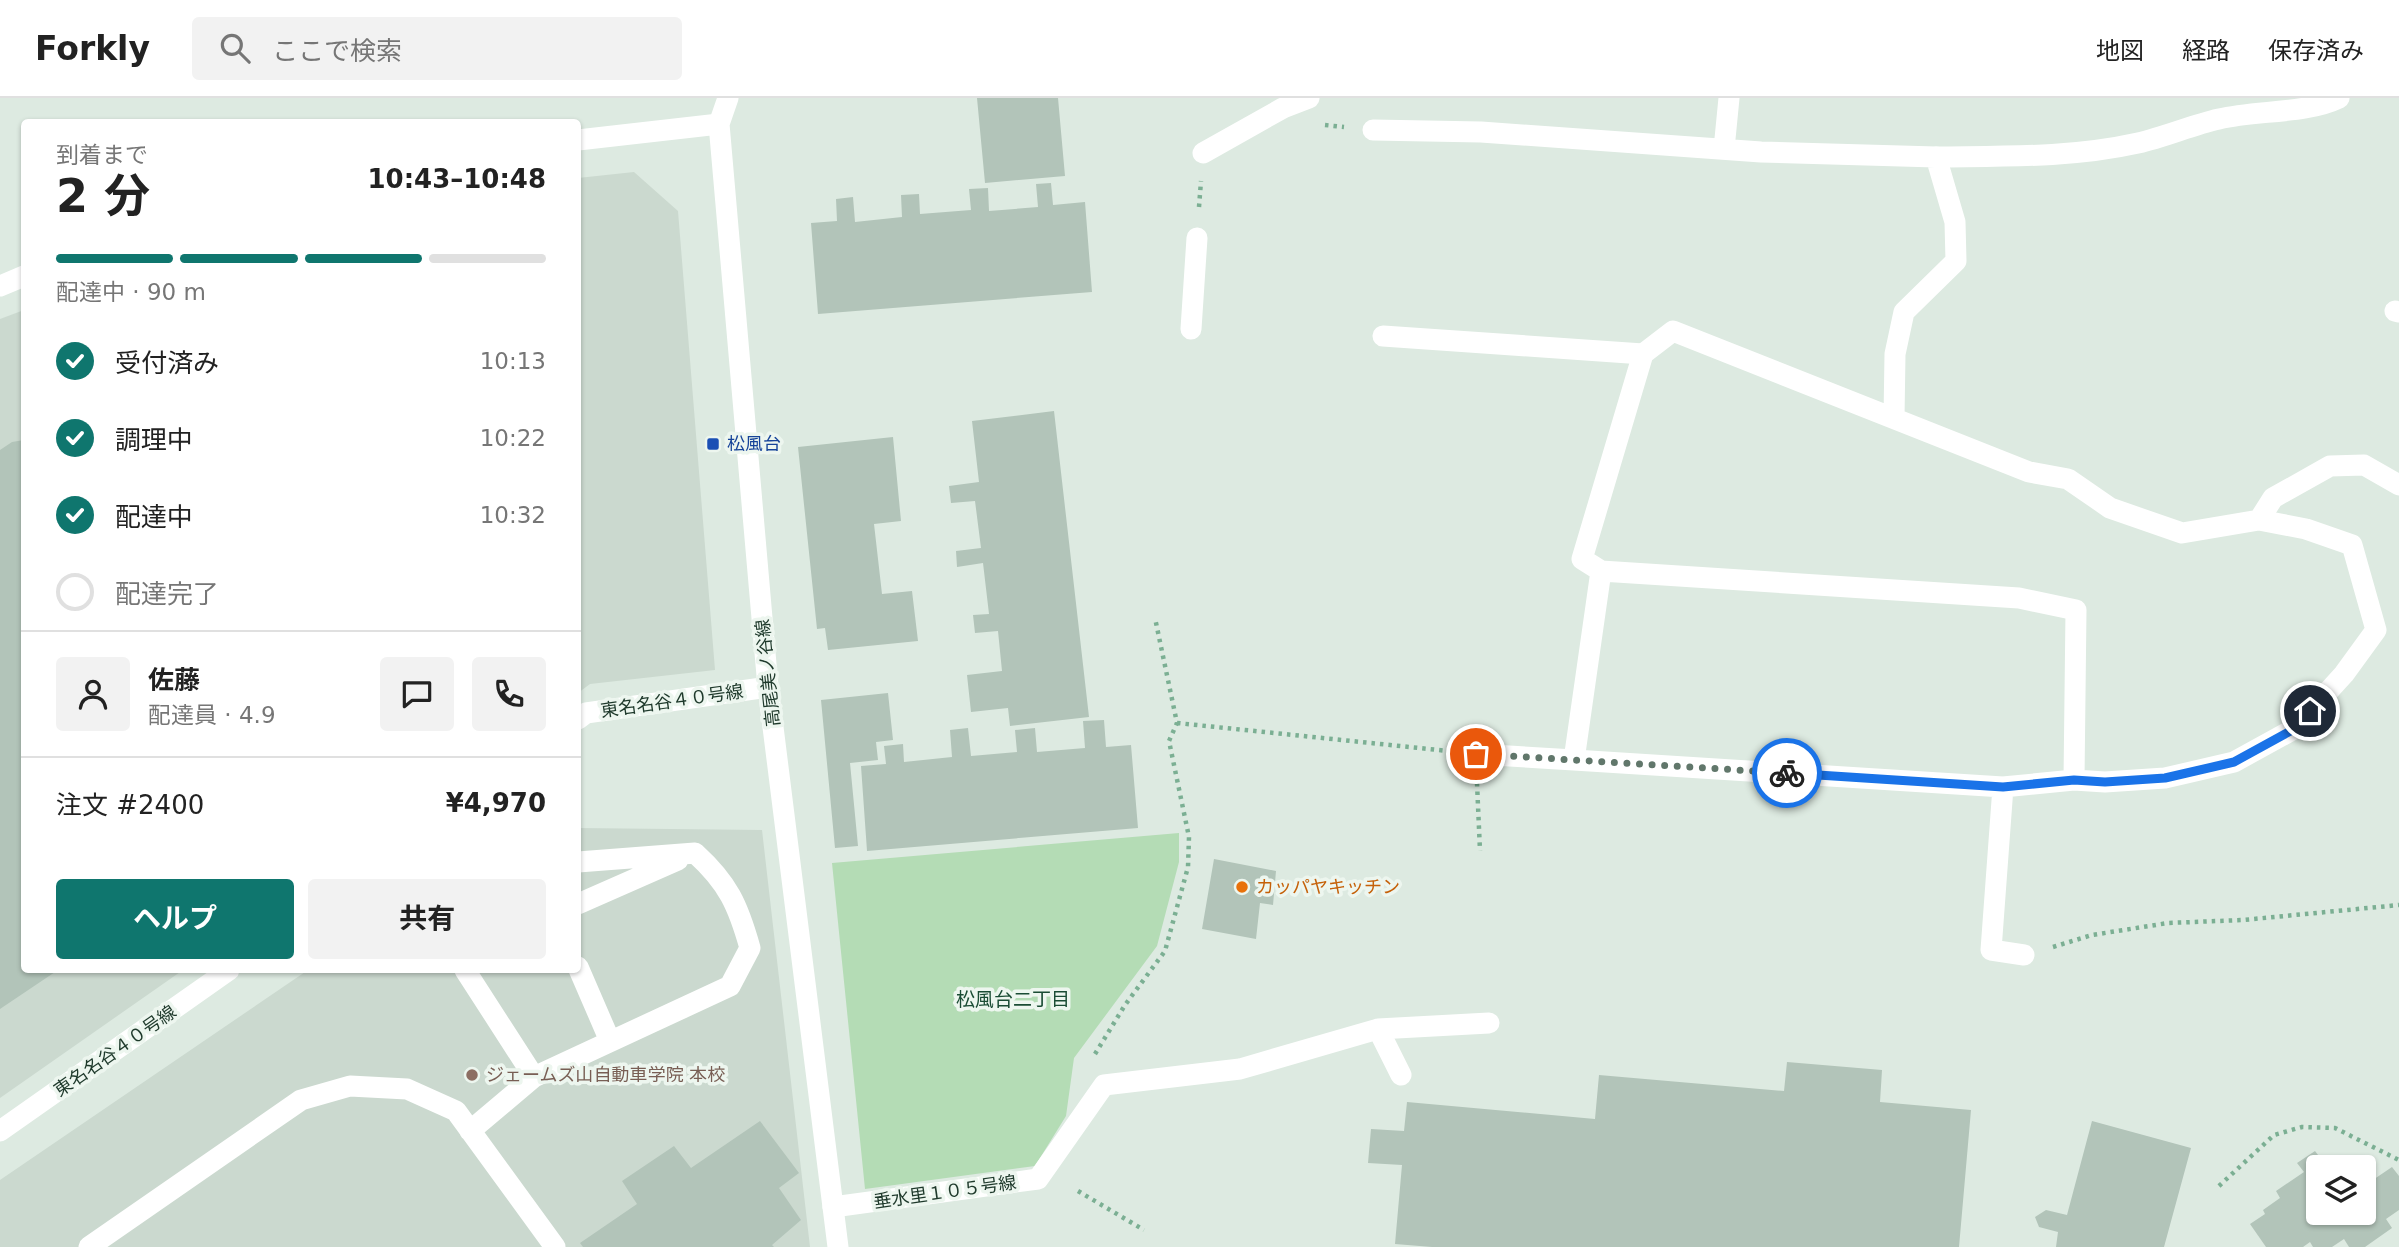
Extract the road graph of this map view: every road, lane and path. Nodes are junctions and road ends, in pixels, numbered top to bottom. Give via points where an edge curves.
1 (728, 98) edge
2 (1310, 98) edge
3 (1729, 98) edge
4 (2339, 98) edge
5 (719, 124) junction
6 (1373, 130) dead end
7 (581, 140) edge
8 (1724, 149) junction
9 (1203, 152) joint
10 (1936, 157) junction
11 (1197, 238) joint
12 (21, 277) edge
13 (0, 286) edge
14 (1191, 329) dead end
15 (1383, 336) dead end
16 (1643, 354) junction
17 (1894, 418) junction
18 (2399, 485) edge
19 (2259, 520) junction
20 (1601, 571) junction
21 (1154, 618) dead end
22 (768, 687) junction
23 (581, 717) edge
24 (1177, 723) junction
25 (1476, 754) junction
26 (1574, 760) junction
27 (2074, 780) junction
28 (2003, 787) junction
29 (1480, 851) dead end
30 (695, 853) junction
31 (581, 862) edge
32 (581, 903) edge
33 (2399, 905) edge
34 (2024, 955) joint
35 (225, 973) edge
36 (467, 973) edge
37 (581, 973) edge
38 (1489, 1023) dead end
39 (1378, 1030) junction
40 (610, 1041) junction
41 (1092, 1059) dead end
42 (1401, 1075) dead end
43 (534, 1077) junction
44 (0, 1131) edge
45 (470, 1131) junction
46 (2399, 1160) edge
47 (2219, 1186) dead end
48 (1078, 1191) dead end
49 (832, 1207) junction
50 (1144, 1230) dead end
51 (89, 1247) edge
52 (555, 1247) edge
53 (838, 1247) edge

1 - 5 street, 高尾美ノ谷線
2 - 9 street
3 - 8 street
4 - 10 street via 2322,106 2219,119 2138,143 2060,155
5 - 7 street
5 - 22 street, 高尾美ノ谷線
6 - 8 street via 1481,132
8 - 10 street
9 - 11 path
10 - 17 street via 1955,222 1956,261 1904,312 1895,354
11 - 14 street
12 - 13 street
15 - 16 street
16 - 17 street via 1673,331
16 - 20 street via 1582,559
17 - 19 street via 2029,472 2068,479 2110,508 2182,533
18 - 19 street via 2364,466 2330,466 2273,498
19 - 27 street via 2306,529 2352,545 2376,630 2294,729 2234,762 2165,778
20 - 26 street
20 - 27 street via 2019,598 2076,610
21 - 24 path
22 - 23 street, 東名名谷４０号線
22 - 49 street, 高尾美ノ谷線
24 - 25 path
24 - 41 path via 1169,741 1189,838 1188,867 1165,951
25 - 26 street
25 - 29 path
26 - 28 street
27 - 28 street
28 - 34 street via 1990,950
30 - 31 street
30 - 32 street
30 - 40 street via 719,875 739,908 750,948 730,986
33 - 34 path via 2168,923 2092,936
35 - 44 street, 東名名谷４０号線
36 - 43 street
37 - 40 street
38 - 39 street, 垂水里１０５号線
39 - 42 street
39 - 49 street, 垂水里１０５号線 via 1240,1069 1104,1085 1038,1179
40 - 43 street
43 - 45 street
45 - 51 street via 456,1111 407,1089 351,1086 301,1100
45 - 52 street
46 - 47 path via 2335,1128 2302,1127 2274,1135
48 - 50 path
49 - 53 street, 高尾美ノ谷線

